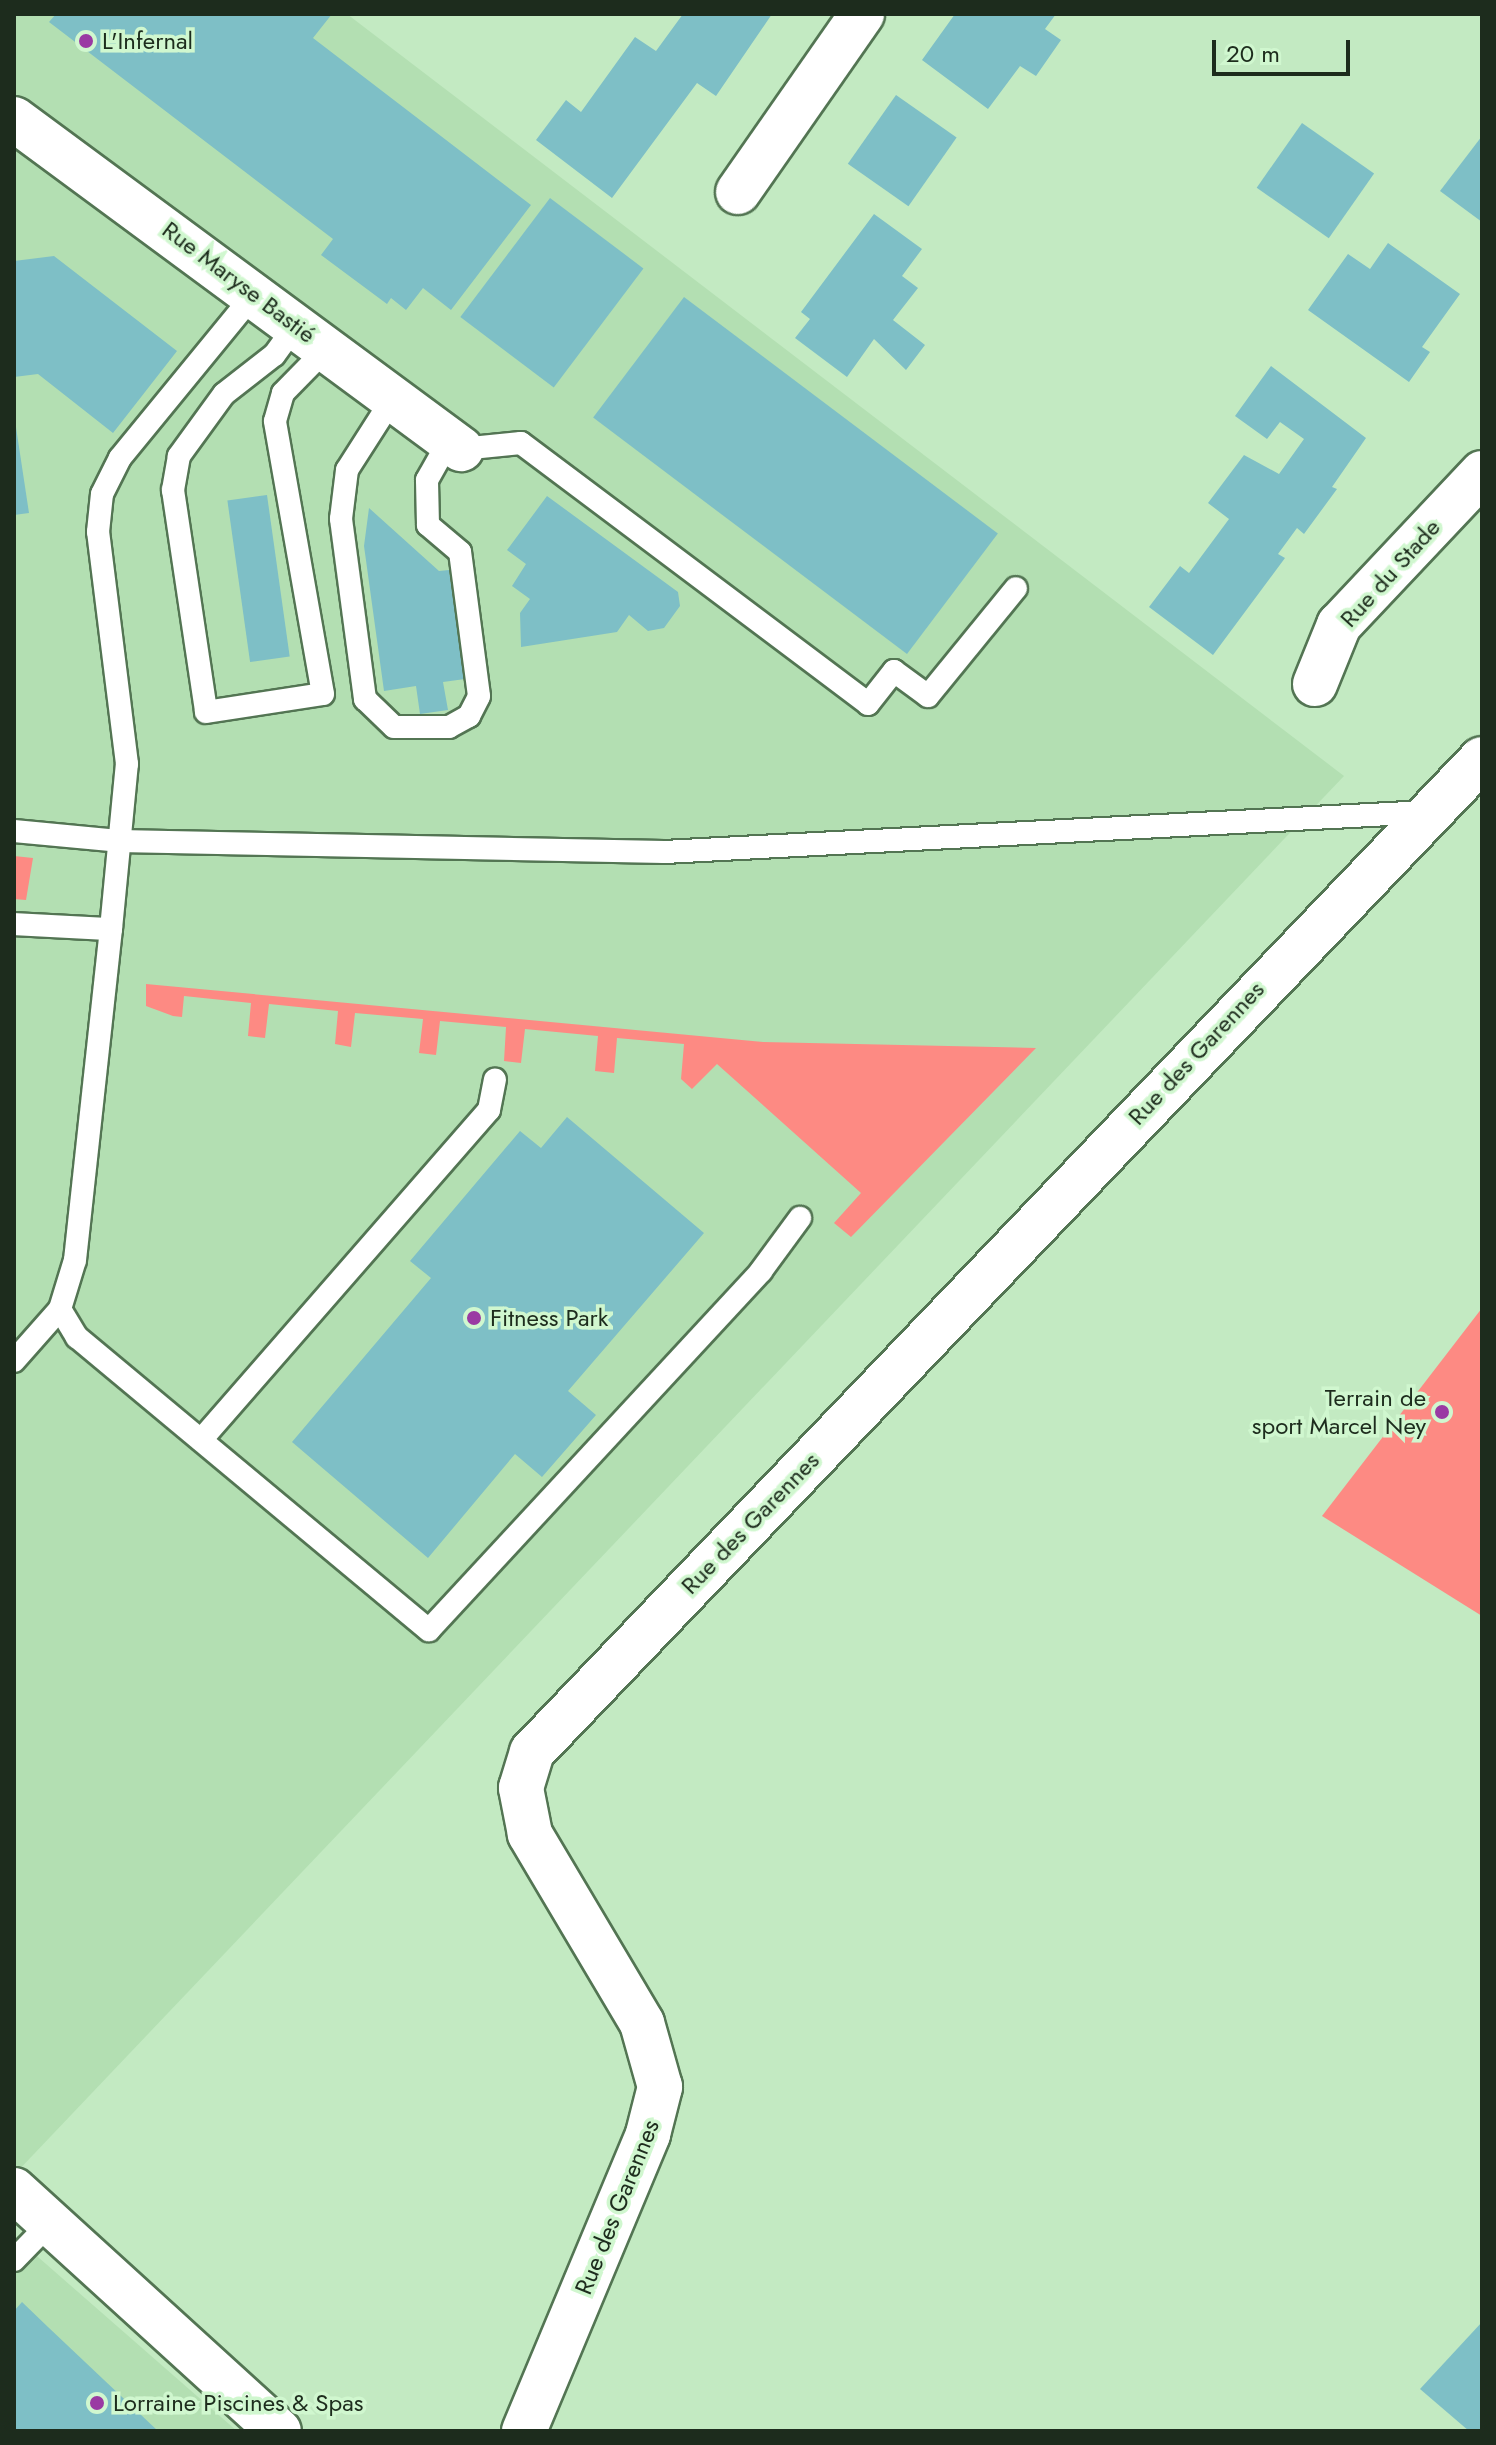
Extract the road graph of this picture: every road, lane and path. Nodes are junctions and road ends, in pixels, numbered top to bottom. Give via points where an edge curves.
1 (862, 14) edge
2 (14, 119) edge
3 (738, 192) dead end
4 (254, 294) junction
5 (311, 336) junction
6 (393, 398) junction
7 (455, 445) junction
8 (1482, 473) edge
9 (1016, 588) dead end
10 (1315, 684) dead end
11 (1482, 759) edge
12 (1430, 812) junction
13 (14, 831) edge
14 (119, 841) junction
15 (14, 924) edge
16 (111, 929) junction
17 (495, 1080) dead end
18 (800, 1218) dead end
19 (60, 1309) junction
20 (14, 1361) edge
21 (201, 1440) junction
22 (14, 2190) edge
23 (51, 2222) junction
24 (14, 2260) edge
25 (279, 2431) edge
26 (524, 2431) edge

1 - 3 street
2 - 4 street, Rue Maryse Bastié
4 - 5 street, Rue Maryse Bastié
4 - 14 lane via 120,458 102,494 98,532 127,764
5 - 5 lane via 274,355 224,394 179,456 173,490 206,712 323,694 275,421
5 - 6 street, Rue Maryse Bastié
6 - 7 street, Rue Maryse Bastié
6 - 7 lane via 347,470 341,519 365,699 394,727 449,727 469,716 479,696 460,552 428,525 427,480
7 - 9 lane via 521,443 868,704 894,671 928,696
8 - 10 street, Rue du Stade via 1339,625
11 - 12 street, Rue des Garennes
12 - 14 lane via 664,852
12 - 26 street, Rue des Garennes via 532,1752 521,1788 530,1834 642,2023 660,2087 648,2134
13 - 14 lane
14 - 16 lane
15 - 16 lane
16 - 19 lane via 75,1260
17 - 21 lane via 489,1110
18 - 21 lane via 761,1271 429,1630
19 - 20 lane
19 - 21 lane via 77,1337
22 - 23 street
23 - 24 lane
23 - 25 street

